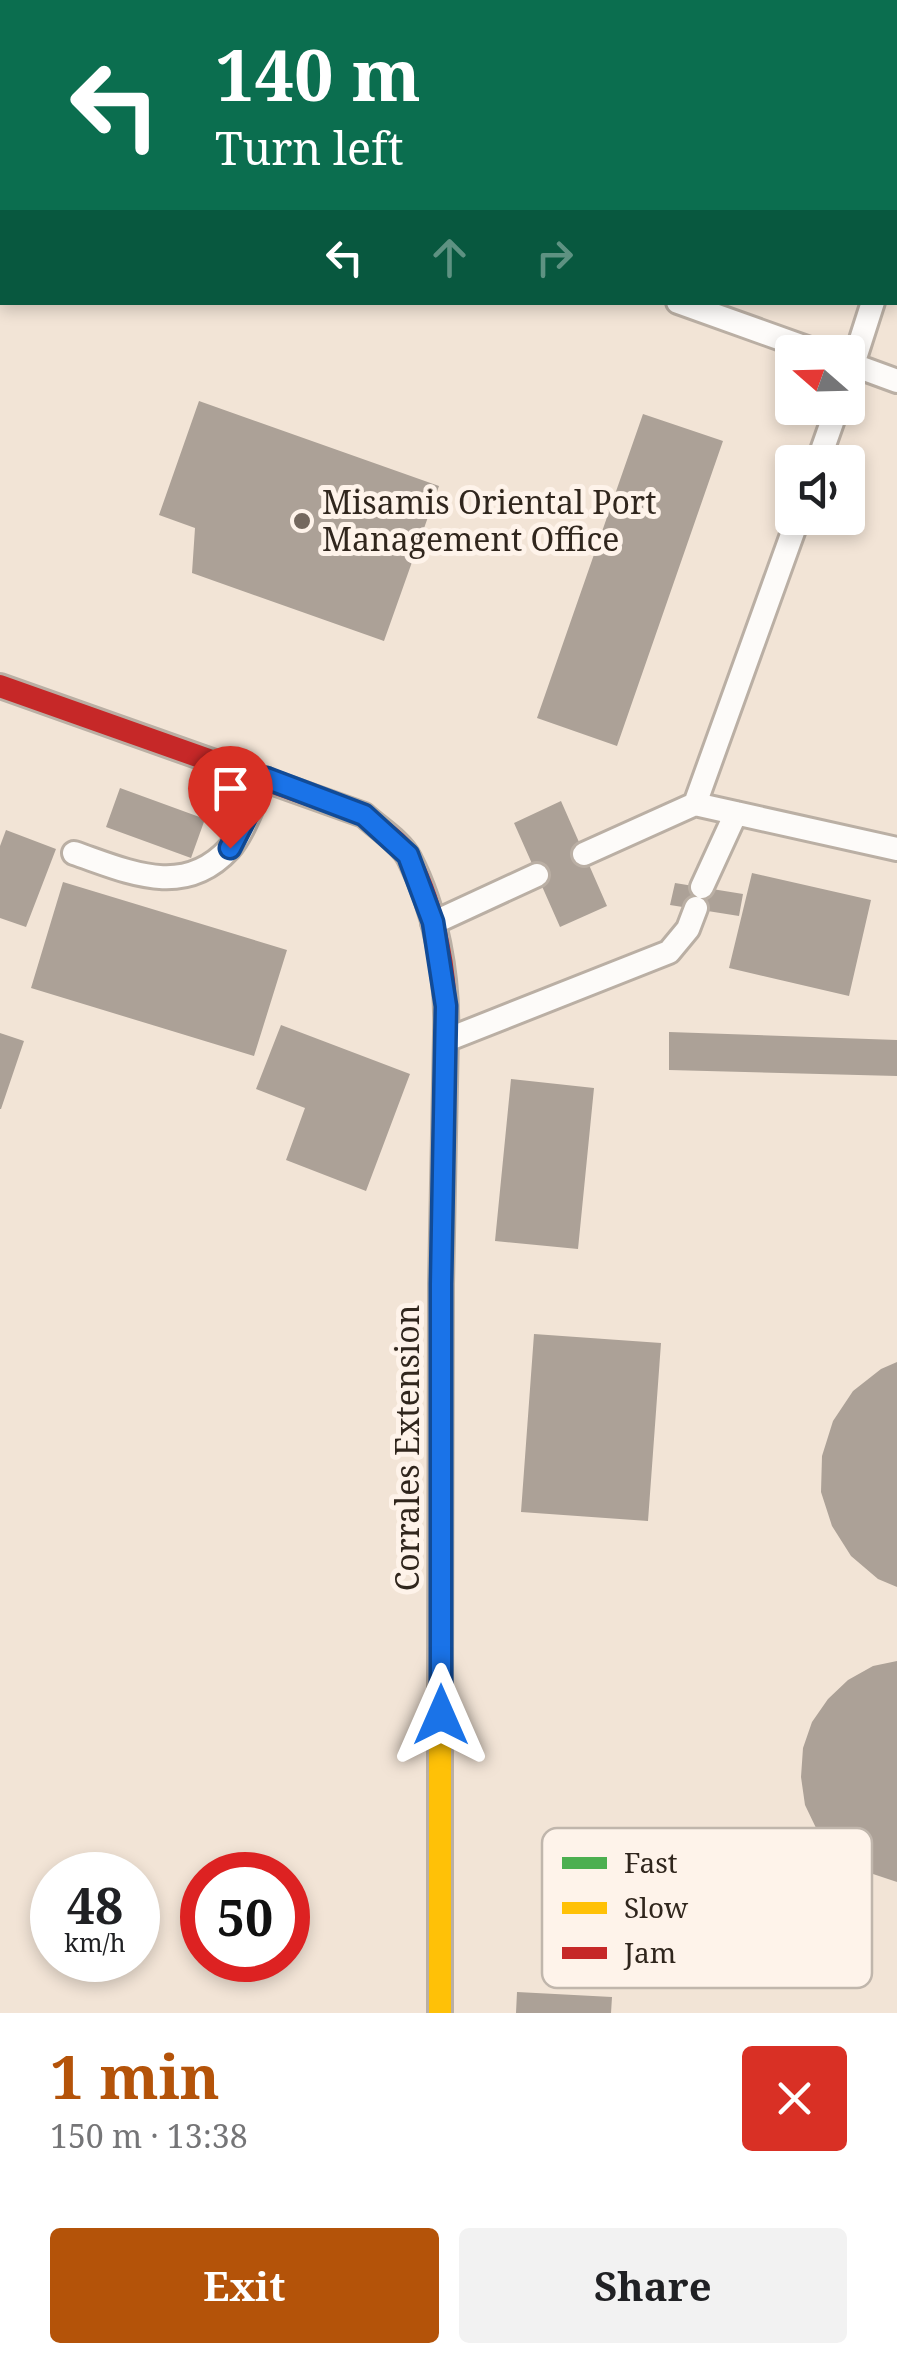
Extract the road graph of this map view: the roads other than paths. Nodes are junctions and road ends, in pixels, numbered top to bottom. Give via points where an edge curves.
1 (686, 305) edge
2 (872, 305) edge
3 (861, 335) edge
4 (775, 337) edge
5 (865, 373) edge
6 (897, 381) edge
7 (792, 535) edge
8 (0, 686) edge
9 (266, 778) junction
10 (694, 804) junction
11 (736, 814) junction
12 (897, 848) edge
13 (74, 853) dead end
14 (584, 854) dead end
15 (537, 876) dead end
16 (433, 922) junction
17 (446, 1040) junction
18 (440, 2013) edge

1 - 4 lane
2 - 3 lane
5 - 6 lane
7 - 10 lane
8 - 9 main road, Corrales Extension
9 - 13 lane via 230,848 190,876 149,878
9 - 16 main road, Corrales Extension via 364,815 408,855
10 - 11 lane
10 - 14 lane
11 - 12 lane
11 - 17 lane via 688,930 669,952
15 - 16 lane
16 - 17 main road, Corrales Extension
17 - 18 main road, Corrales Extension

